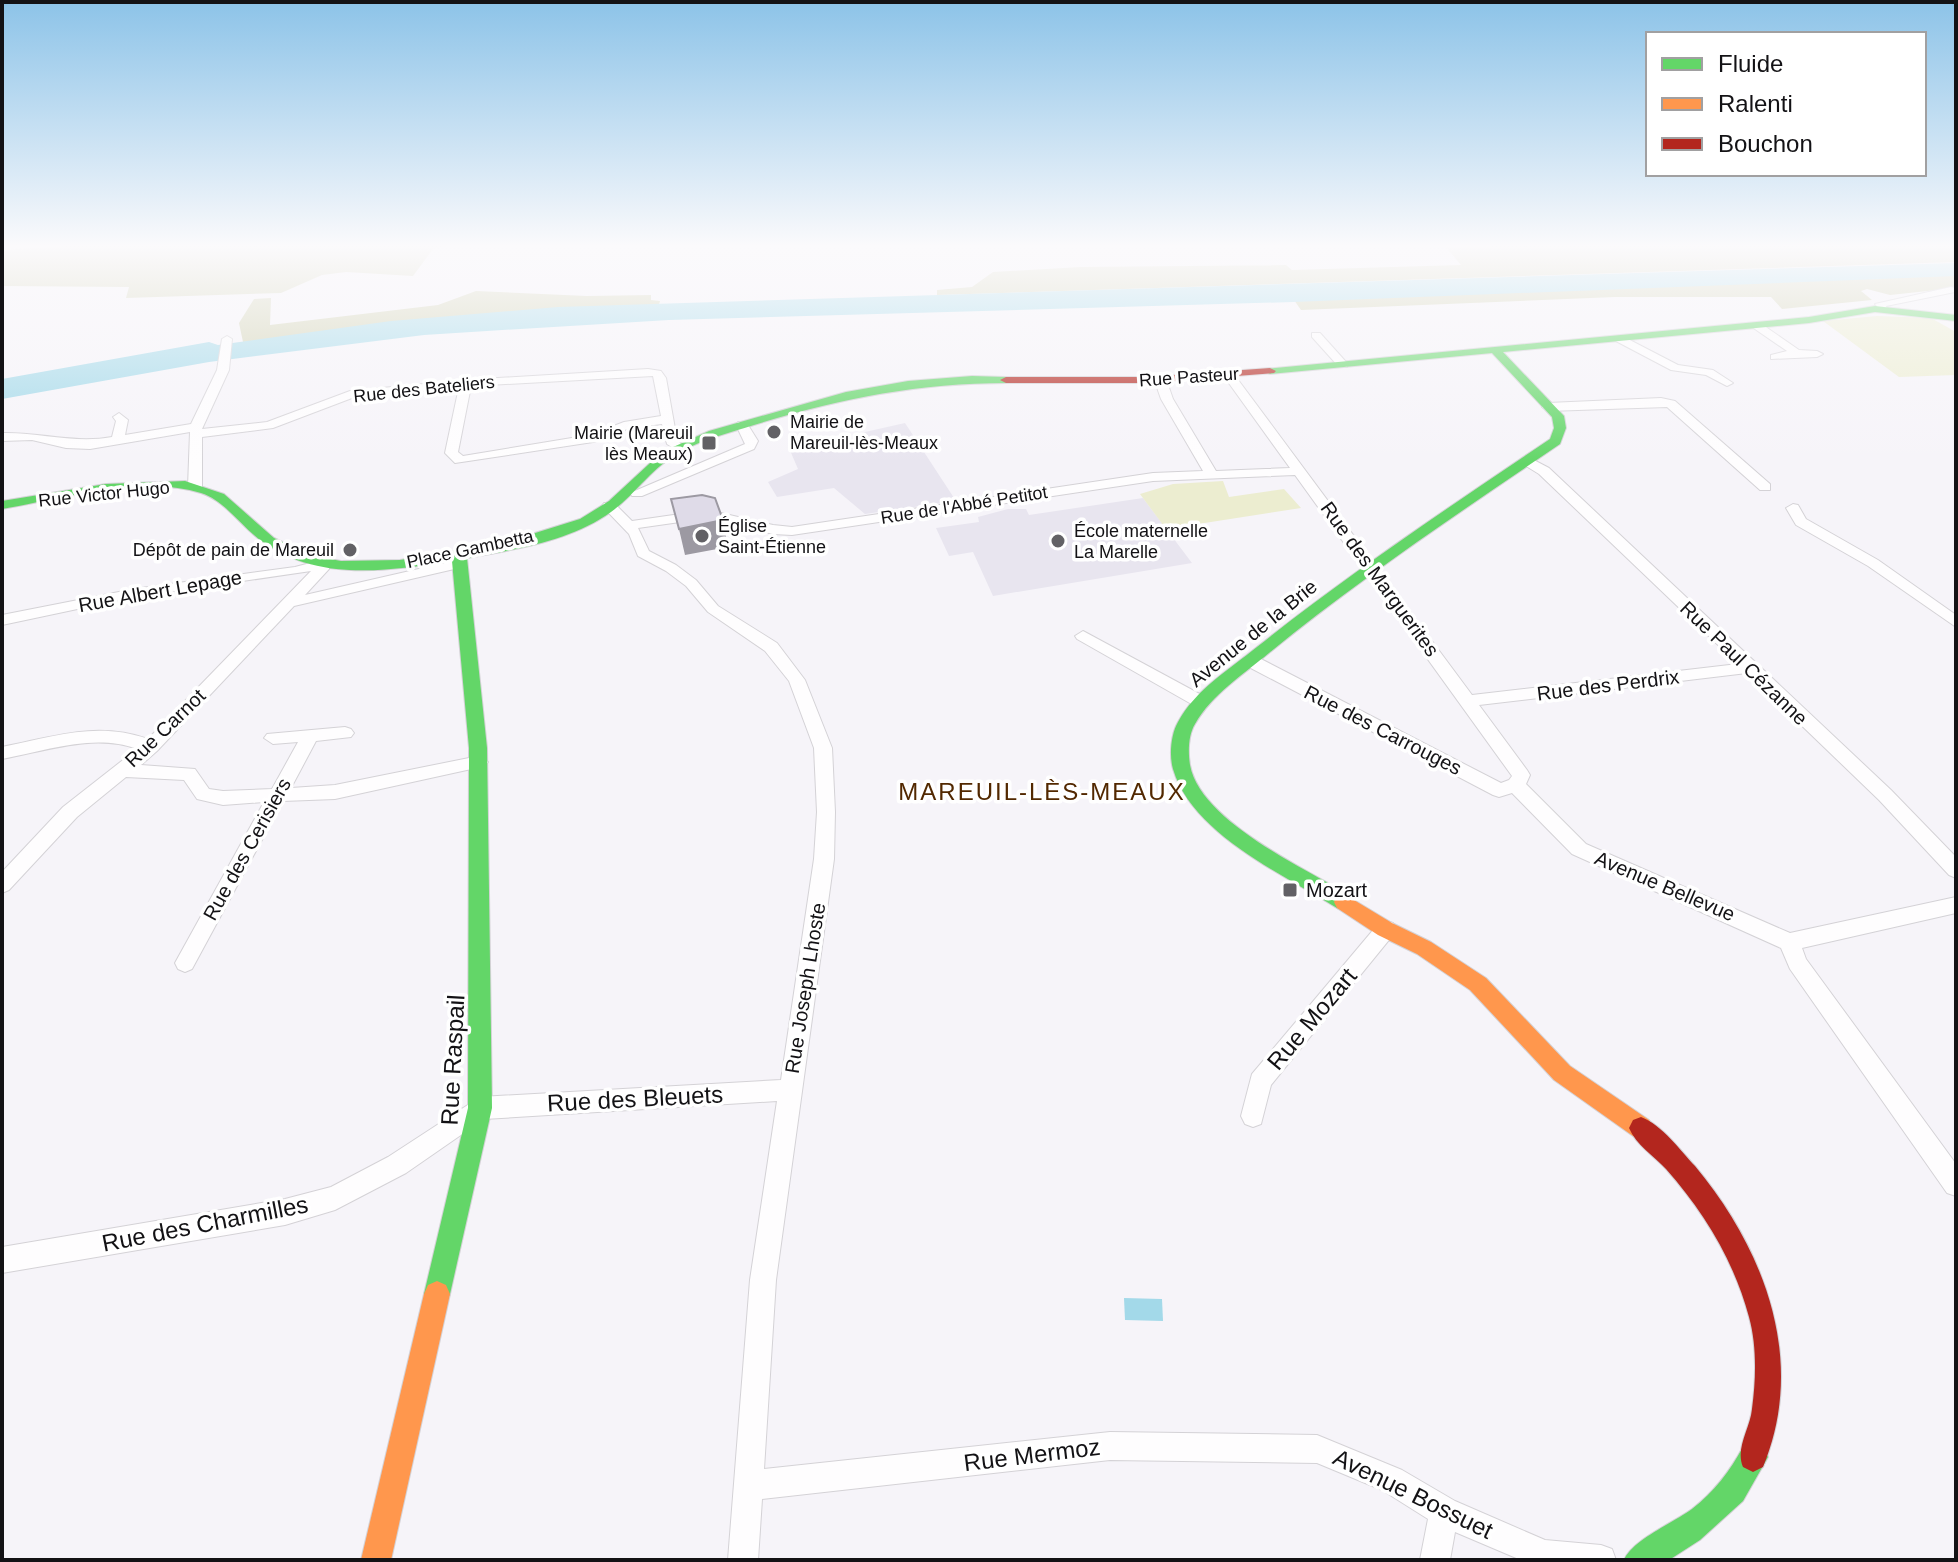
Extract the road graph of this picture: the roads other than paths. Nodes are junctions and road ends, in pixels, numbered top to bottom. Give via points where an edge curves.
1 (1812, 318) edge
2 (1756, 325) junction
3 (1316, 335) dead end
4 (1618, 338) junction
5 (227, 339) dead end
6 (1495, 350) junction
7 (1796, 353) junction
8 (1817, 354) dead end
9 (1775, 357) dead end
10 (1343, 365) junction
11 (1229, 375) junction
12 (1160, 379) junction
13 (466, 383) junction
14 (1727, 383) dead end
15 (1548, 407) junction
16 (119, 417) dead end
17 (668, 419) junction
18 (742, 425) junction
19 (196, 431) junction
20 (2, 437) edge
21 (118, 440) junction
22 (678, 447) junction
23 (1528, 461) junction
24 (1301, 471) junction
25 (1211, 473) junction
26 (195, 487) junction
27 (1765, 487) dead end
28 (637, 493) dead end
29 (2, 505) edge
30 (609, 506) junction
31 (1793, 508) dead end
32 (629, 526) junction
33 (459, 558) junction
34 (321, 565) junction
35 (1371, 566) junction
36 (289, 603) junction
37 (2, 620) edge
38 (1956, 622) edge
39 (1083, 636) dead end
40 (1251, 661) junction
41 (1749, 668) junction
42 (1468, 701) junction
43 (1201, 702) junction
44 (345, 733) dead end
45 (310, 736) junction
46 (273, 738) dead end
47 (151, 747) junction
48 (2, 753) edge
49 (479, 762) junction
50 (123, 770) junction
51 (1516, 785) junction
52 (277, 794) junction
53 (1956, 870) edge
54 (2, 885) edge
55 (1956, 905) edge
56 (1386, 929) junction
57 (1789, 942) junction
58 (185, 963) dead end
59 (789, 1090) junction
60 (480, 1108) junction
61 (1253, 1116) dead end
62 (1956, 1184) edge
63 (2, 1260) edge
64 (1317, 1449) joint
65 (748, 1486) junction
66 (1444, 1512) junction
67 (376, 1560) edge
68 (743, 1560) edge
69 (1435, 1560) edge
70 (1601, 1560) edge
71 (1639, 1560) edge

1 - 2 street, Rue Pasteur
2 - 4 street, Rue Pasteur
2 - 7 street
3 - 10 street
4 - 6 street, Rue Pasteur
4 - 14 street via 1675,368 1709,372
5 - 19 street via 224,366
6 - 10 street, Rue Pasteur
6 - 15 street
7 - 8 street
7 - 9 street
10 - 11 street, Rue Pasteur
11 - 12 street, Rue Pasteur
11 - 24 street, Rue des Marguerites
12 - 18 street, Rue Pasteur via 922,380 846,393
12 - 25 street
13 - 17 street, Rue des Bateliers via 657,373
13 - 17 street via 451,453 460,460 593,438 628,425
13 - 19 street, Rue des Bateliers via 350,395 269,425
15 - 23 street, Avenue de la Brie via 1558,416 1556,441
15 - 27 street via 1671,404
16 - 21 street
17 - 22 street via 671,441
18 - 22 street, Rue Pasteur
18 - 28 street via 750,446
19 - 21 street, Rue des Bateliers
19 - 26 street
20 - 21 street, Rue des Bateliers via 90,445
22 - 30 street, Place Gambetta via 653,462
23 - 35 street, Avenue de la Brie
23 - 41 street, Rue Paul Cézanne
24 - 25 street, Rue de l'Abbé Petitot
24 - 35 street, Rue des Marguerites
25 - 32 street, Rue de l'Abbé Petitot via 1125,480 792,531 774,532 703,514
26 - 29 street, Rue Victor Hugo via 150,487
26 - 34 street, Rue Victor Hugo via 221,498 275,547
30 - 32 street, Rue Joseph Lhoste
30 - 33 street, Place Gambetta via 579,522
31 - 38 street via 1801,522 1873,563
32 - 59 street, Rue Joseph Lhoste via 643,553 671,568 713,609 771,647 797,680 823,748 824,859
33 - 34 street, Place Gambetta
33 - 36 street, Place Gambetta
33 - 49 street, Rue Raspail
34 - 36 street, Rue Carnot
34 - 37 street, Rue Albert Lepage via 134,593
35 - 40 street, Avenue de la Brie
35 - 42 street, Rue des Marguerites
36 - 47 street, Rue Carnot
39 - 43 street
40 - 43 street, Avenue de la Brie
40 - 51 street, Rue des Carrouges via 1499,790
41 - 42 street, Rue des Perdrix
41 - 53 street, Rue Paul Cézanne via 1885,795
42 - 51 street, Rue des Marguerites via 1521,775
43 - 56 street, Avenue de la Brie via 1179,742 1183,773 1196,801 1225,826
44 - 45 street
45 - 46 street
45 - 52 street, Rue des Cerisiers
47 - 48 street via 120,736 96,735
47 - 50 street, Rue Carnot
49 - 52 street via 335,792
49 - 60 street, Rue Raspail
50 - 52 street via 189,774 203,794 223,798
50 - 54 street, Rue Carnot via 70,812
51 - 57 street, Avenue Bellevue via 1579,849
52 - 58 street, Rue des Cerisiers
55 - 57 street
56 - 61 street, Rue Mozart via 1260,1081
56 - 71 street via 1421,946 1493,997 1528,1043 1573,1083 1630,1118 1666,1150 1721,1223 1762,1311 1770,1390 1765,1428 1750,1464 1728,1496 1688,1533
57 - 62 street via 1797,963
59 - 60 street, Rue des Bleuets
59 - 65 street, Rue Joseph Lhoste via 763,1280
60 - 63 street, Rue des Charmilles via 397,1165 335,1198 285,1212
60 - 67 street, Rue Raspail
64 - 65 street, Rue Mermoz via 1110,1446
64 - 66 street, Avenue Bossuet via 1392,1480
65 - 68 street, Rue Joseph Lhoste
66 - 69 street
66 - 70 street, Avenue Bossuet via 1545,1555

